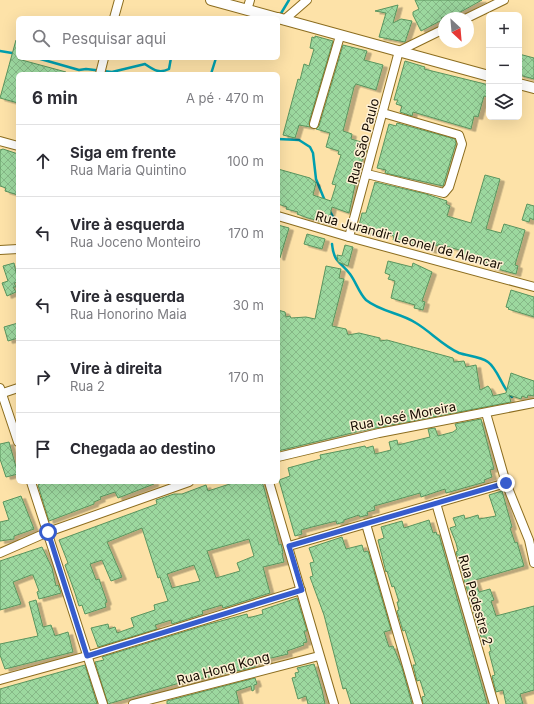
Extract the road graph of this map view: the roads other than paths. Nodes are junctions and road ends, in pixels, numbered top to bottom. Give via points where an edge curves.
1 (119, 0) edge
2 (211, 0) edge
3 (307, 0) edge
4 (504, 0) edge
5 (248, 5) edge
6 (474, 15) edge
7 (115, 16) edge
8 (274, 16) edge
9 (280, 17) edge
10 (280, 18) edge
11 (438, 32) edge
12 (340, 36) junction
13 (399, 51) junction
14 (104, 60) edge
15 (100, 72) edge
16 (486, 75) edge
17 (522, 85) edge
18 (534, 88) edge
19 (383, 113) junction
20 (314, 124) dead end
21 (0, 141) edge
22 (16, 145) edge
23 (367, 174) junction
24 (280, 217) edge
25 (349, 237) junction
26 (16, 249) edge
27 (0, 250) edge
28 (534, 287) edge
29 (16, 388) edge
30 (1, 392) edge
31 (534, 403) edge
32 (486, 413) junction
33 (16, 436) edge
34 (280, 457) edge
35 (506, 483) junction
36 (33, 484) edge
37 (183, 484) edge
38 (270, 484) edge
39 (436, 503) junction
40 (366, 524) junction
41 (48, 532) junction
42 (531, 540) edge
43 (289, 546) junction
44 (0, 553) edge
45 (534, 563) edge
46 (302, 590) junction
47 (87, 656) junction
48 (319, 656) junction
49 (0, 680) edge
50 (103, 704) edge
51 (133, 704) edge
52 (334, 704) edge
53 (418, 704) edge
54 (494, 704) edge

1 - 7 street
2 - 5 street
3 - 9 street
4 - 6 street
5 - 8 street
10 - 12 street
11 - 13 street
12 - 13 street
12 - 20 street
13 - 16 street
13 - 19 street, Rua São Paulo
14 - 15 street
17 - 18 street
19 - 23 street, Rua São Paulo
19 - 23 street via 459,135 462,141 449,187 444,193
21 - 22 street
23 - 25 street, Rua São Paulo
24 - 25 street, Rua Jurandir Leonel de Alencar
25 - 28 street, Rua Jurandir Leonel de Alencar
26 - 27 street
29 - 30 street
30 - 33 street
31 - 32 street, Rua José Moreira
32 - 34 street, Rua José Moreira via 343,441
32 - 35 street
35 - 39 street
35 - 42 street
36 - 41 street
37 - 41 street
38 - 43 street
39 - 40 street
39 - 54 street, Rua Pedestre 2
40 - 43 street
40 - 53 street
41 - 44 street
41 - 47 street
42 - 45 street
43 - 46 street
46 - 47 street
46 - 48 street
47 - 49 street
47 - 50 street
48 - 51 street, Rua Hong Kong
48 - 52 street

